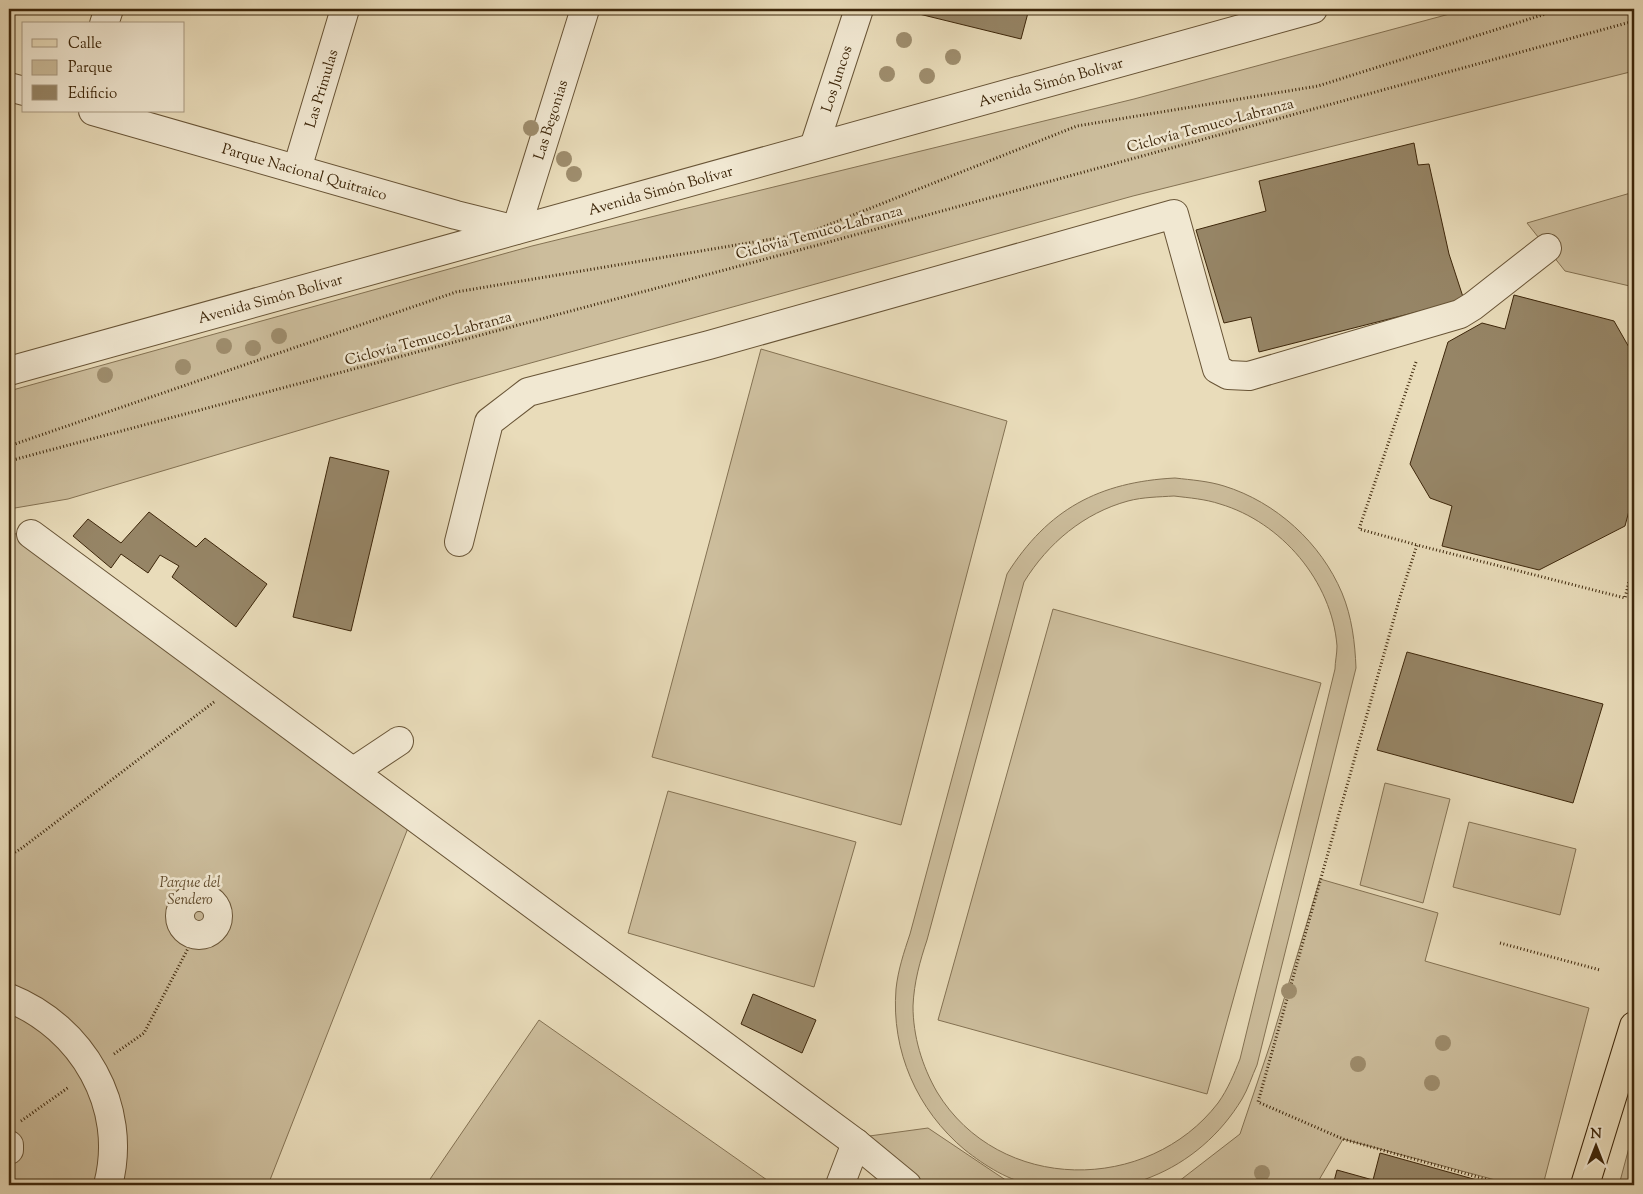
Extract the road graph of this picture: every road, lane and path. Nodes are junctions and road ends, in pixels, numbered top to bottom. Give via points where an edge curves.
1 (108, 9) edge
2 (345, 9) edge
3 (585, 9) edge
4 (858, 9) edge
5 (1313, 9) edge
6 (1561, 9) edge
7 (1634, 21) edge
8 (105, 22) edge
9 (9, 87) edge
10 (22, 91) edge
11 (97, 112) edge
12 (814, 147) junction
13 (297, 169) junction
14 (516, 230) junction
15 (1547, 248) dead end
16 (1416, 362) dead end
17 (9, 371) edge
18 (9, 446) edge
19 (9, 461) edge
20 (31, 534) dead end
21 (459, 542) dead end
22 (1417, 545) junction
23 (1634, 561) edge
24 (237, 685) junction
25 (398, 741) dead end
26 (354, 771) junction
27 (9, 856) edge
28 (195, 935) dead end
29 (1500, 943) dead end
30 (1600, 970) dead end
31 (9, 998) edge
32 (1634, 1026) edge
33 (92, 1070) junction
34 (11, 1140) edge
35 (856, 1143) junction
36 (108, 1185) edge
37 (840, 1185) edge
38 (907, 1185) edge
39 (1506, 1185) edge
40 (1585, 1185) edge

1 - 8 street
2 - 13 street, Las Primulas
3 - 14 street, Las Begonias
4 - 12 street, Los Juncos
5 - 12 street, Avenida Simón Bolívar
6 - 18 path via 1318,86 1077,126 808,233 456,292
7 - 19 path, Ciclovía Temuco-Labranza
9 - 10 street
11 - 13 street, Parque Nacional Quitraico
12 - 14 street, Avenida Simón Bolívar
13 - 14 street, Parque Nacional Quitraico
14 - 17 street, Avenida Simón Bolívar
15 - 21 street via 1460,314 1249,376 1228,375 1217,369 1174,214 709,345 528,392 489,422
16 - 22 path via 1359,529
20 - 24 street
22 - 23 path via 1625,598
22 - 39 path via 1394,616 1258,1102 1343,1139
24 - 26 street
24 - 27 path
25 - 26 street
26 - 35 street
28 - 33 path via 144,1033
29 - 30 path
31 - 33 street via 58,1026 77,1046
32 - 40 main road
33 - 34 path
33 - 36 street via 108,1108 112,1134
35 - 37 street
35 - 38 street

